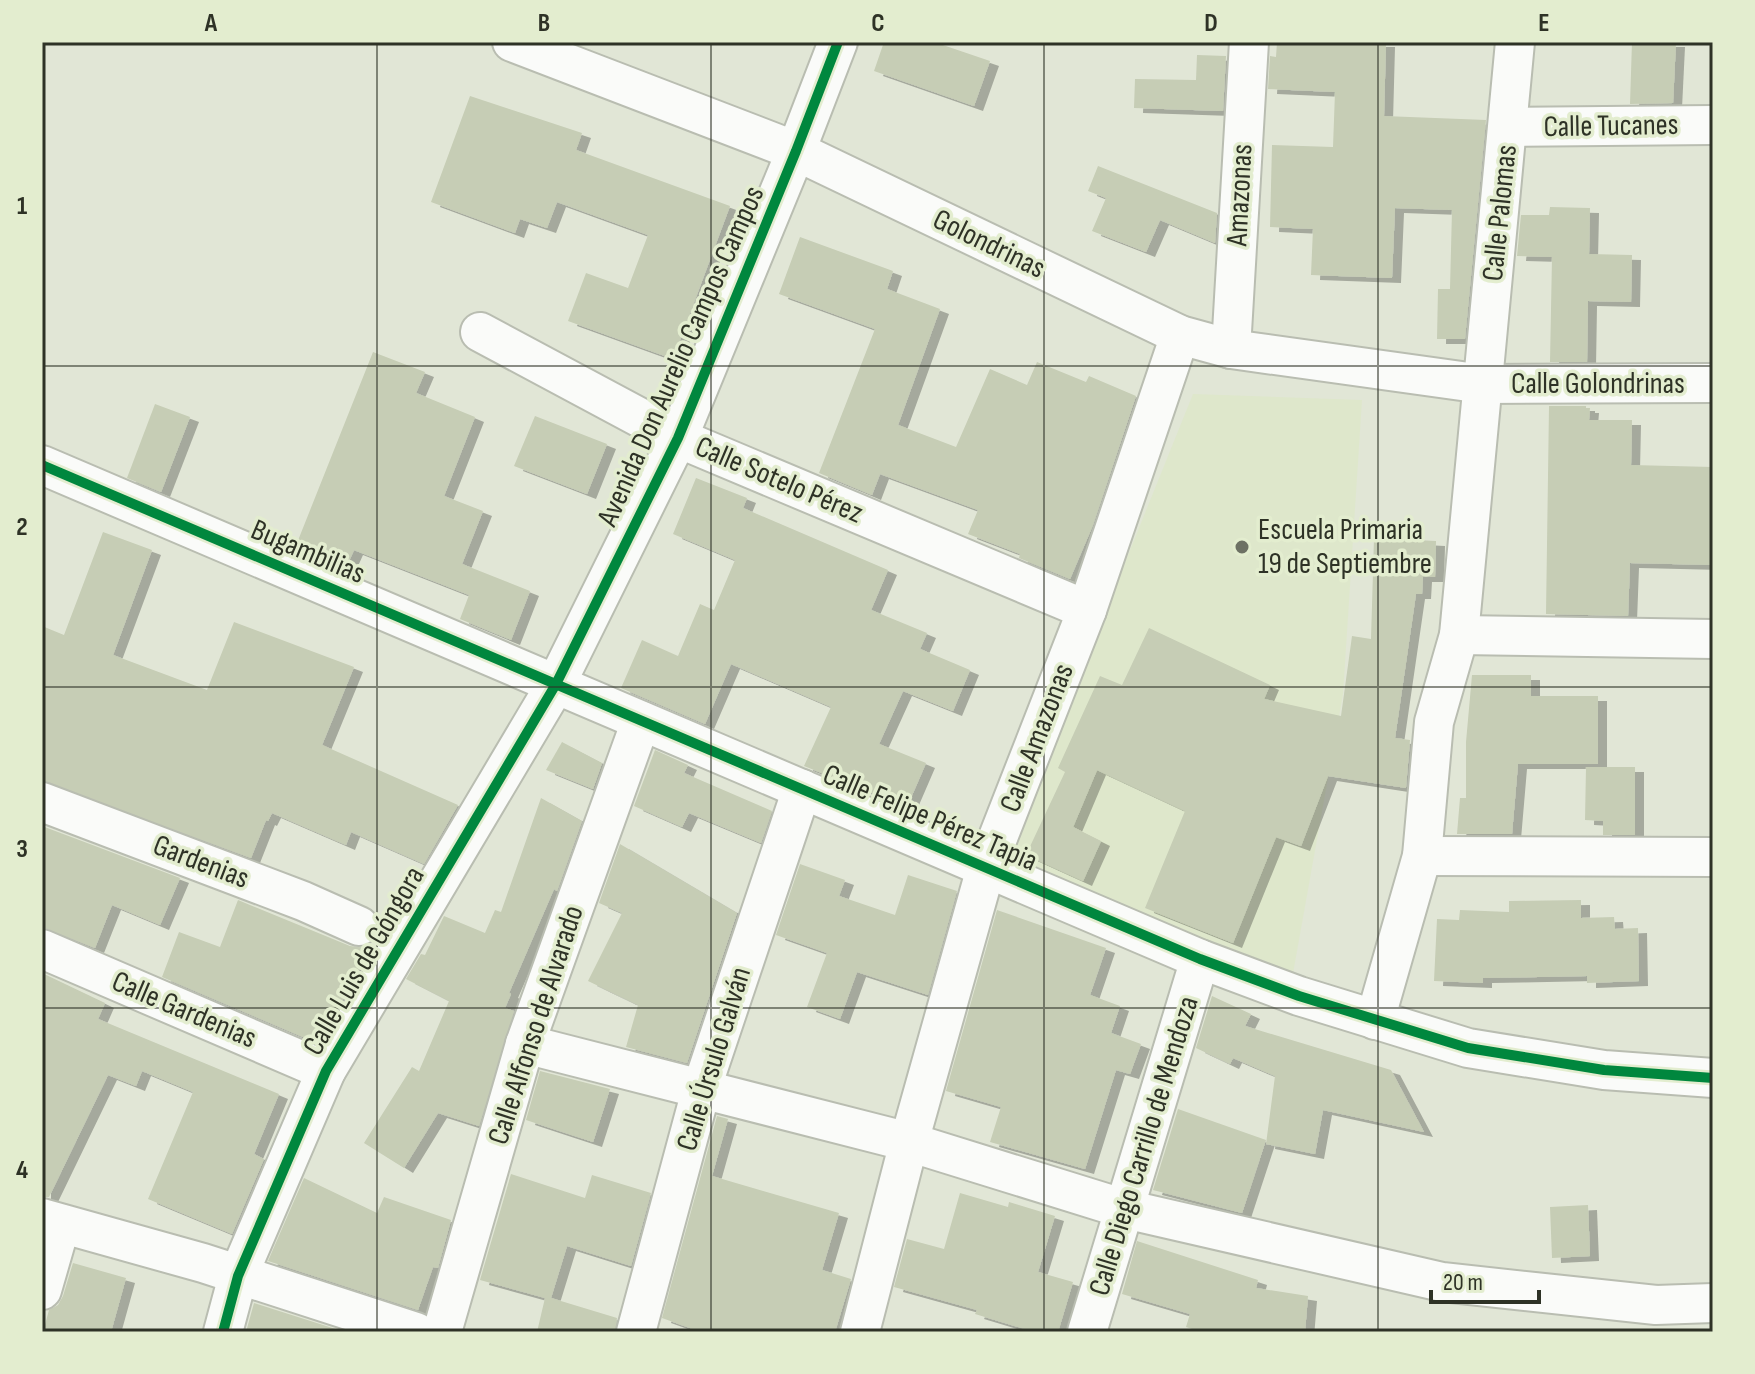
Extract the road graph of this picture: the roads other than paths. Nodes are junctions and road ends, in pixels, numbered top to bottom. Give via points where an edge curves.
1 (512, 42) edge
2 (838, 42) edge
3 (1249, 42) edge
4 (1515, 42) edge
5 (1713, 125) edge
6 (1508, 127) junction
7 (796, 151) junction
8 (480, 332) dead end
9 (1180, 335) junction
10 (1231, 349) junction
11 (1713, 383) edge
12 (1483, 384) junction
13 (678, 438) junction
14 (42, 465) edge
15 (1087, 610) junction
16 (1459, 635) junction
17 (1713, 639) edge
18 (556, 684) junction
19 (641, 721) junction
20 (802, 789) junction
21 (42, 802) edge
22 (1422, 856) junction
23 (1713, 857) edge
24 (986, 868) junction
25 (359, 926) dead end
26 (42, 949) edge
27 (1200, 959) junction
28 (1375, 1020) junction
29 (525, 1044) junction
30 (326, 1071) junction
31 (1713, 1078) edge
32 (702, 1087) junction
33 (909, 1142) junction
34 (1125, 1209) junction
35 (48, 1212) edge
36 (238, 1276) junction
37 (42, 1290) edge
38 (1713, 1303) edge
39 (223, 1332) edge
40 (416, 1332) edge
41 (442, 1332) edge
42 (636, 1332) edge
43 (860, 1332) edge
44 (1087, 1332) edge

1 - 7 street, Golondrinas
2 - 7 street, Avenida Don Aurelio Campos Campos
3 - 10 street, Amazonas
4 - 6 street, Calle Palomas
5 - 6 street, Calle Tucanes
6 - 12 street, Calle Palomas
7 - 9 street, Golondrinas
7 - 13 street, Avenida Don Aurelio Campos Campos
8 - 13 street, Calle Sotelo Pérez
9 - 10 street, Golondrinas
9 - 15 street, Calle Amazonas
10 - 12 street, Golondrinas
11 - 12 street, Calle Golondrinas
12 - 16 street, Calle Palomas
13 - 15 street, Calle Sotelo Pérez
13 - 18 street, Avenida Don Aurelio Campos Campos
14 - 18 street, Bugambilias
15 - 24 street, Calle Amazonas
16 - 17 street
16 - 22 street, Calle Palomas via 1434,722
18 - 19 street, Bugambilias
18 - 30 street, Calle Luis de Góngora
19 - 20 street, Calle Felipe Pérez Tapia
19 - 29 street, Calle Alfonso de Alvarado
20 - 24 street, Calle Felipe Pérez Tapia
20 - 32 street, Calle Úrsulo Galván
21 - 25 street, Gardenias
22 - 23 street
22 - 28 street, Calle Palomas
24 - 27 street, Calle Felipe Pérez Tapia
24 - 33 street, Calle Amazonas
26 - 30 street, Calle Gardenias
27 - 28 street, Calle Felipe Pérez Tapia
27 - 34 street, Calle Diego Carrillo de Mendoza
28 - 31 street, Calle Felipe Pérez Tapia via 1468,1048 1604,1070
29 - 32 street
29 - 41 street, Calle Alfonso de Alvarado
30 - 36 street, Calle Luis de Góngora
32 - 33 street
32 - 42 street, Calle Úrsulo Galván
33 - 34 street
33 - 43 street, Calle Amazonas
34 - 38 street via 1442,1282 1656,1305
34 - 44 street, Calle Diego Carrillo de Mendoza
35 - 36 street
35 - 37 street
36 - 39 street, Calle Luis de Góngora
36 - 40 street

